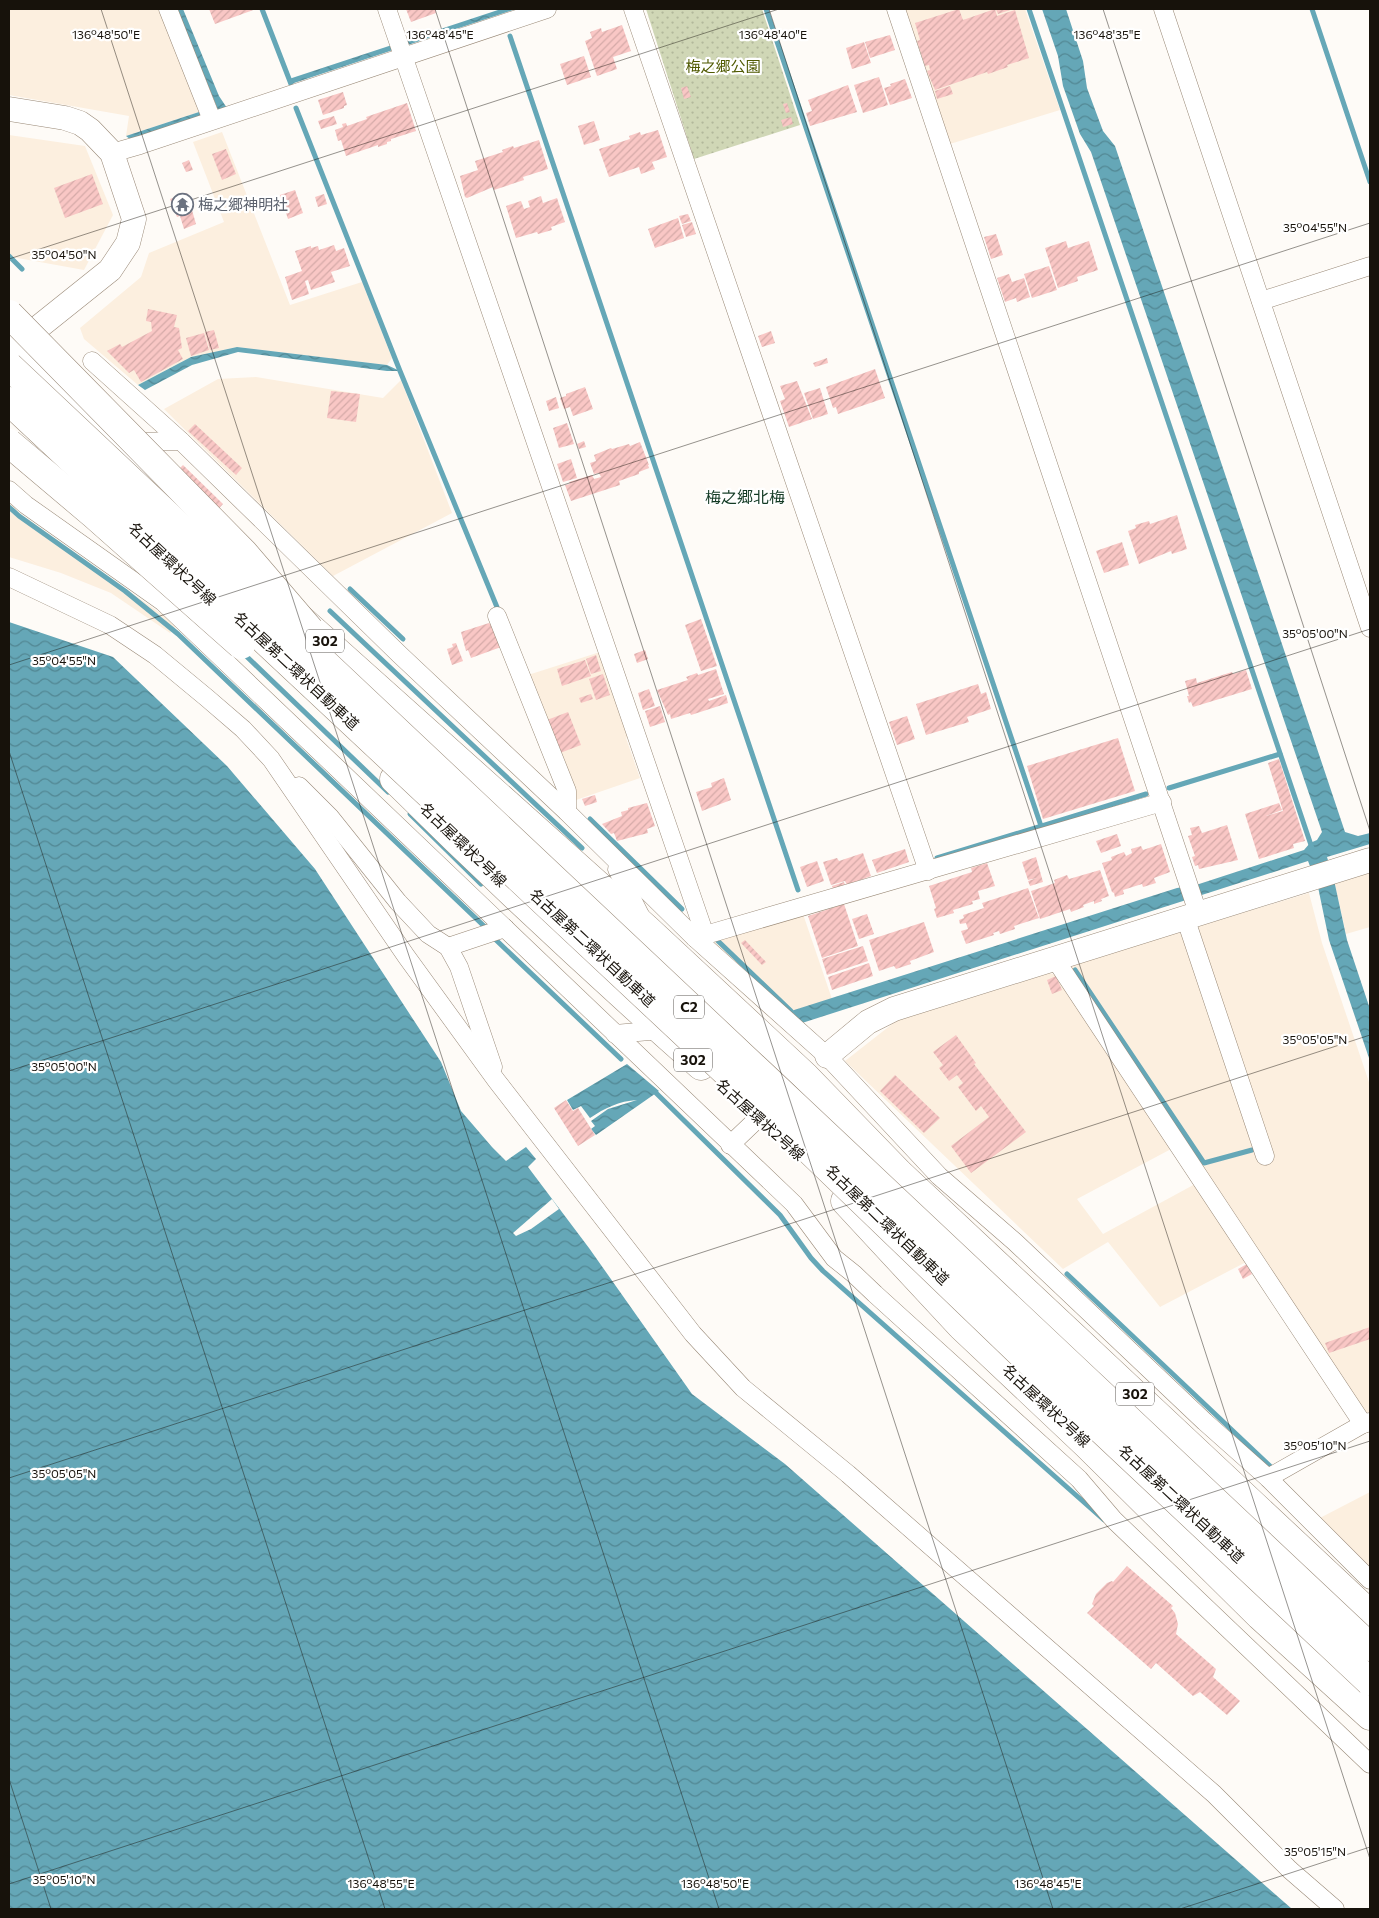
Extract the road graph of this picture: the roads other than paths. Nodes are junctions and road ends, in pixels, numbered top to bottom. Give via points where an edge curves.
1 (168, 9) edge
2 (387, 9) edge
3 (547, 9) edge
4 (633, 9) edge
5 (896, 9) edge
6 (1163, 9) edge
7 (401, 49) junction
8 (9, 109) edge
9 (212, 120) junction
10 (112, 153) junction
11 (1370, 266) edge
12 (9, 301) edge
13 (1261, 301) junction
14 (9, 314) edge
15 (34, 331) junction
16 (10, 353) edge
17 (92, 360) dead end
18 (9, 401) edge
19 (9, 411) edge
20 (181, 441) junction
21 (111, 442) junction
22 (9, 443) edge
23 (9, 490) edge
24 (9, 577) edge
25 (497, 616) dead end
26 (1370, 628) edge
27 (402, 738) junction
28 (270, 759) junction
29 (396, 766) junction
30 (1162, 802) junction
31 (567, 812) junction
32 (599, 843) junction
33 (1370, 860) edge
34 (928, 871) junction
35 (1192, 911) junction
36 (505, 928) junction
37 (647, 929) junction
38 (700, 936) junction
39 (448, 947) junction
40 (1055, 959) junction
41 (661, 1030) junction
42 (615, 1034) junction
43 (827, 1056) junction
44 (805, 1076) junction
45 (496, 1080) junction
46 (758, 1118) junction
47 (730, 1144) junction
48 (1265, 1156) dead end
49 (899, 1173) junction
50 (939, 1176) junction
51 (1367, 1423) edge
52 (1268, 1478) junction
53 (1370, 1580) edge
54 (1370, 1614) edge
55 (1370, 1648) edge
56 (1370, 1682) edge
57 (1370, 1716) edge
58 (1370, 1764) edge
59 (1335, 1909) edge

1 - 9 street
2 - 7 street
3 - 7 street
4 - 34 street
5 - 30 street
6 - 13 street
7 - 9 street
7 - 38 street
8 - 10 street via 80,123
9 - 10 street
10 - 15 street via 134,219 128,243 110,270
11 - 13 street
12 - 15 street
13 - 26 street
14 - 27 highway, bridge via 244,553
15 - 16 street
16 - 21 highway, 302
16 - 27 highway, 名古屋第二環状自動車道 / C2, bridge
17 - 20 street
18 - 29 highway, 名古屋第二環状自動車道 / C2, bridge
19 - 41 highway, 名古屋環状2号線 / 302 via 298,684 465,849
20 - 21 street
20 - 31 street via 398,654
21 - 37 highway, 302 via 301,619
22 - 29 highway, bridge via 250,653
23 - 36 street via 163,602
24 - 28 street via 110,625 229,716
25 - 31 street via 567,791
27 - 55 highway, 名古屋第二環状自動車道 / C2, bridge
28 - 39 street via 330,817 428,934
28 - 45 street
29 - 56 highway, 名古屋第二環状自動車道 / C2, bridge via 804,1145
30 - 34 street
30 - 35 street via 1187,882
31 - 32 street
32 - 37 street via 620,872
32 - 38 street
33 - 35 street
34 - 38 street
35 - 40 street
35 - 48 street
36 - 39 street
36 - 42 street
37 - 44 highway, 302
38 - 43 street
39 - 45 street via 459,967
40 - 43 street via 894,1009 868,1022
40 - 51 street
41 - 42 street
41 - 46 highway, 名古屋環状2号線 / 302
42 - 47 street
43 - 44 street
43 - 50 street
44 - 46 street
44 - 49 highway, 302
45 - 59 street via 692,1334 743,1388 848,1474 1199,1782
46 - 47 street
46 - 57 highway, 名古屋環状2号線 / 302 via 819,1172 961,1326 1260,1616
47 - 58 street via 794,1204 834,1258 1079,1479 1114,1520
49 - 50 street
49 - 54 highway, 302
50 - 52 street via 1015,1242 1204,1422
51 - 52 street
52 - 53 street

